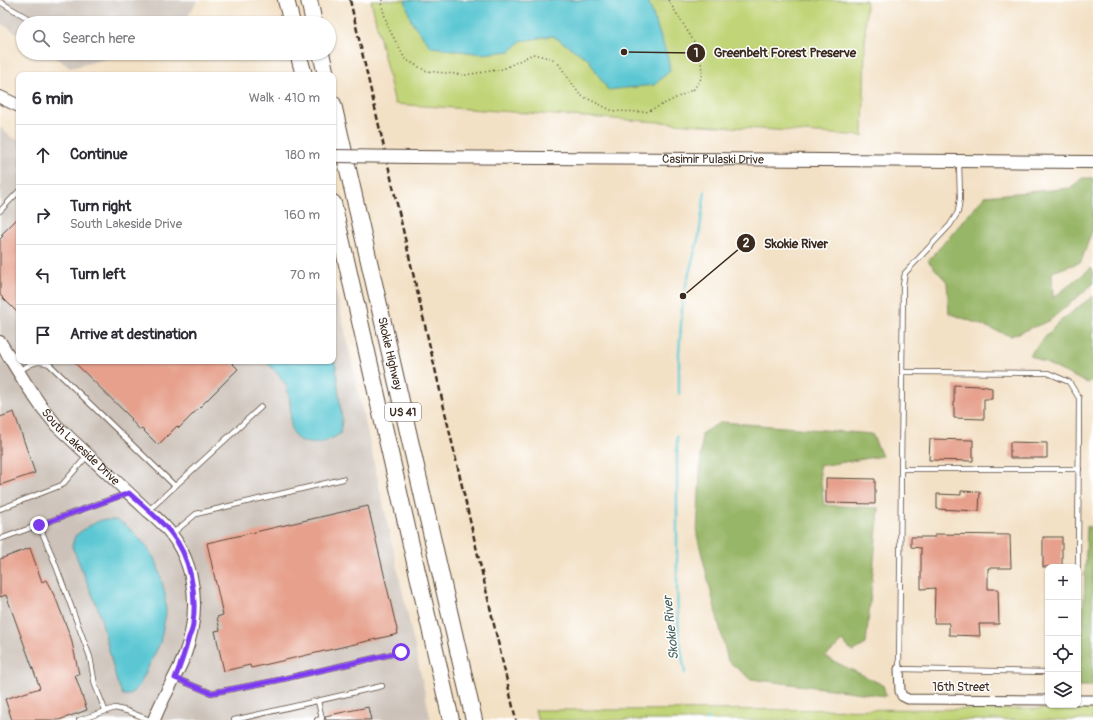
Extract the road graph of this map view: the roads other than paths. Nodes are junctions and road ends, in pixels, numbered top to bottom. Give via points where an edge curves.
1 (286, 0) edge
2 (309, 0) edge
3 (0, 2) edge
4 (24, 16) edge
5 (290, 16) edge
6 (312, 16) edge
7 (300, 60) edge
8 (323, 60) edge
9 (303, 72) edge
10 (325, 72) edge
11 (0, 97) edge
12 (16, 105) edge
13 (336, 117) edge
14 (336, 156) edge
15 (959, 161) junction
16 (1093, 162) edge
17 (16, 194) edge
18 (0, 211) edge
19 (336, 216) edge
20 (0, 342) edge
21 (30, 364) edge
22 (50, 364) edge
23 (18, 371) junction
24 (902, 372) junction
25 (261, 407) dead end
26 (88, 455) junction
27 (901, 469) junction
28 (1079, 469) junction
29 (343, 479) dead end
30 (174, 486) junction
31 (129, 493) junction
32 (0, 509) edge
33 (148, 511) junction
34 (39, 525) junction
35 (172, 534) junction
36 (0, 539) edge
37 (1078, 564) edge
38 (401, 652) dead end
39 (899, 669) junction
40 (1045, 672) edge
41 (175, 678) junction
42 (382, 686) dead end
43 (1045, 700) edge
44 (1081, 700) edge
45 (1093, 700) edge
46 (318, 701) junction
47 (105, 710) junction
48 (79, 720) edge
49 (150, 720) edge
50 (154, 720) edge
51 (234, 720) edge
52 (321, 720) edge
53 (451, 720) edge
54 (474, 720) edge

1 - 5 highway
2 - 6 highway
3 - 4 lane
7 - 9 highway
8 - 10 highway
11 - 12 street
13 - 54 highway, Skokie Highway / US 41
14 - 15 street, Casimir Pulaski Drive, bridge
15 - 16 street, Casimir Pulaski Drive
15 - 24 lane via 958,212 950,226 906,273 903,285
17 - 18 lane
19 - 53 highway, Skokie Highway / US 41
20 - 23 street, South Lakeside Drive
21 - 23 lane
22 - 30 lane
23 - 26 street, South Lakeside Drive via 57,426
24 - 27 lane
24 - 28 lane via 1048,373 1069,382 1079,398
25 - 30 lane
26 - 31 street, South Lakeside Drive
26 - 32 lane via 62,485
27 - 28 lane
27 - 39 lane
28 - 37 lane
29 - 35 lane via 196,514
30 - 33 lane
31 - 33 street, South Lakeside Drive
31 - 34 lane
33 - 35 street, South Lakeside Drive
34 - 36 lane
34 - 47 lane via 90,657 95,685
35 - 41 street, South Lakeside Drive via 190,571 194,606 193,624
38 - 41 lane via 211,693
39 - 40 lane
39 - 43 street, 16th Street via 900,691 902,696 908,699
41 - 50 street, South Lakeside Drive
42 - 46 lane
44 - 45 street
46 - 51 lane
46 - 52 lane
47 - 48 lane
47 - 49 lane via 115,708

